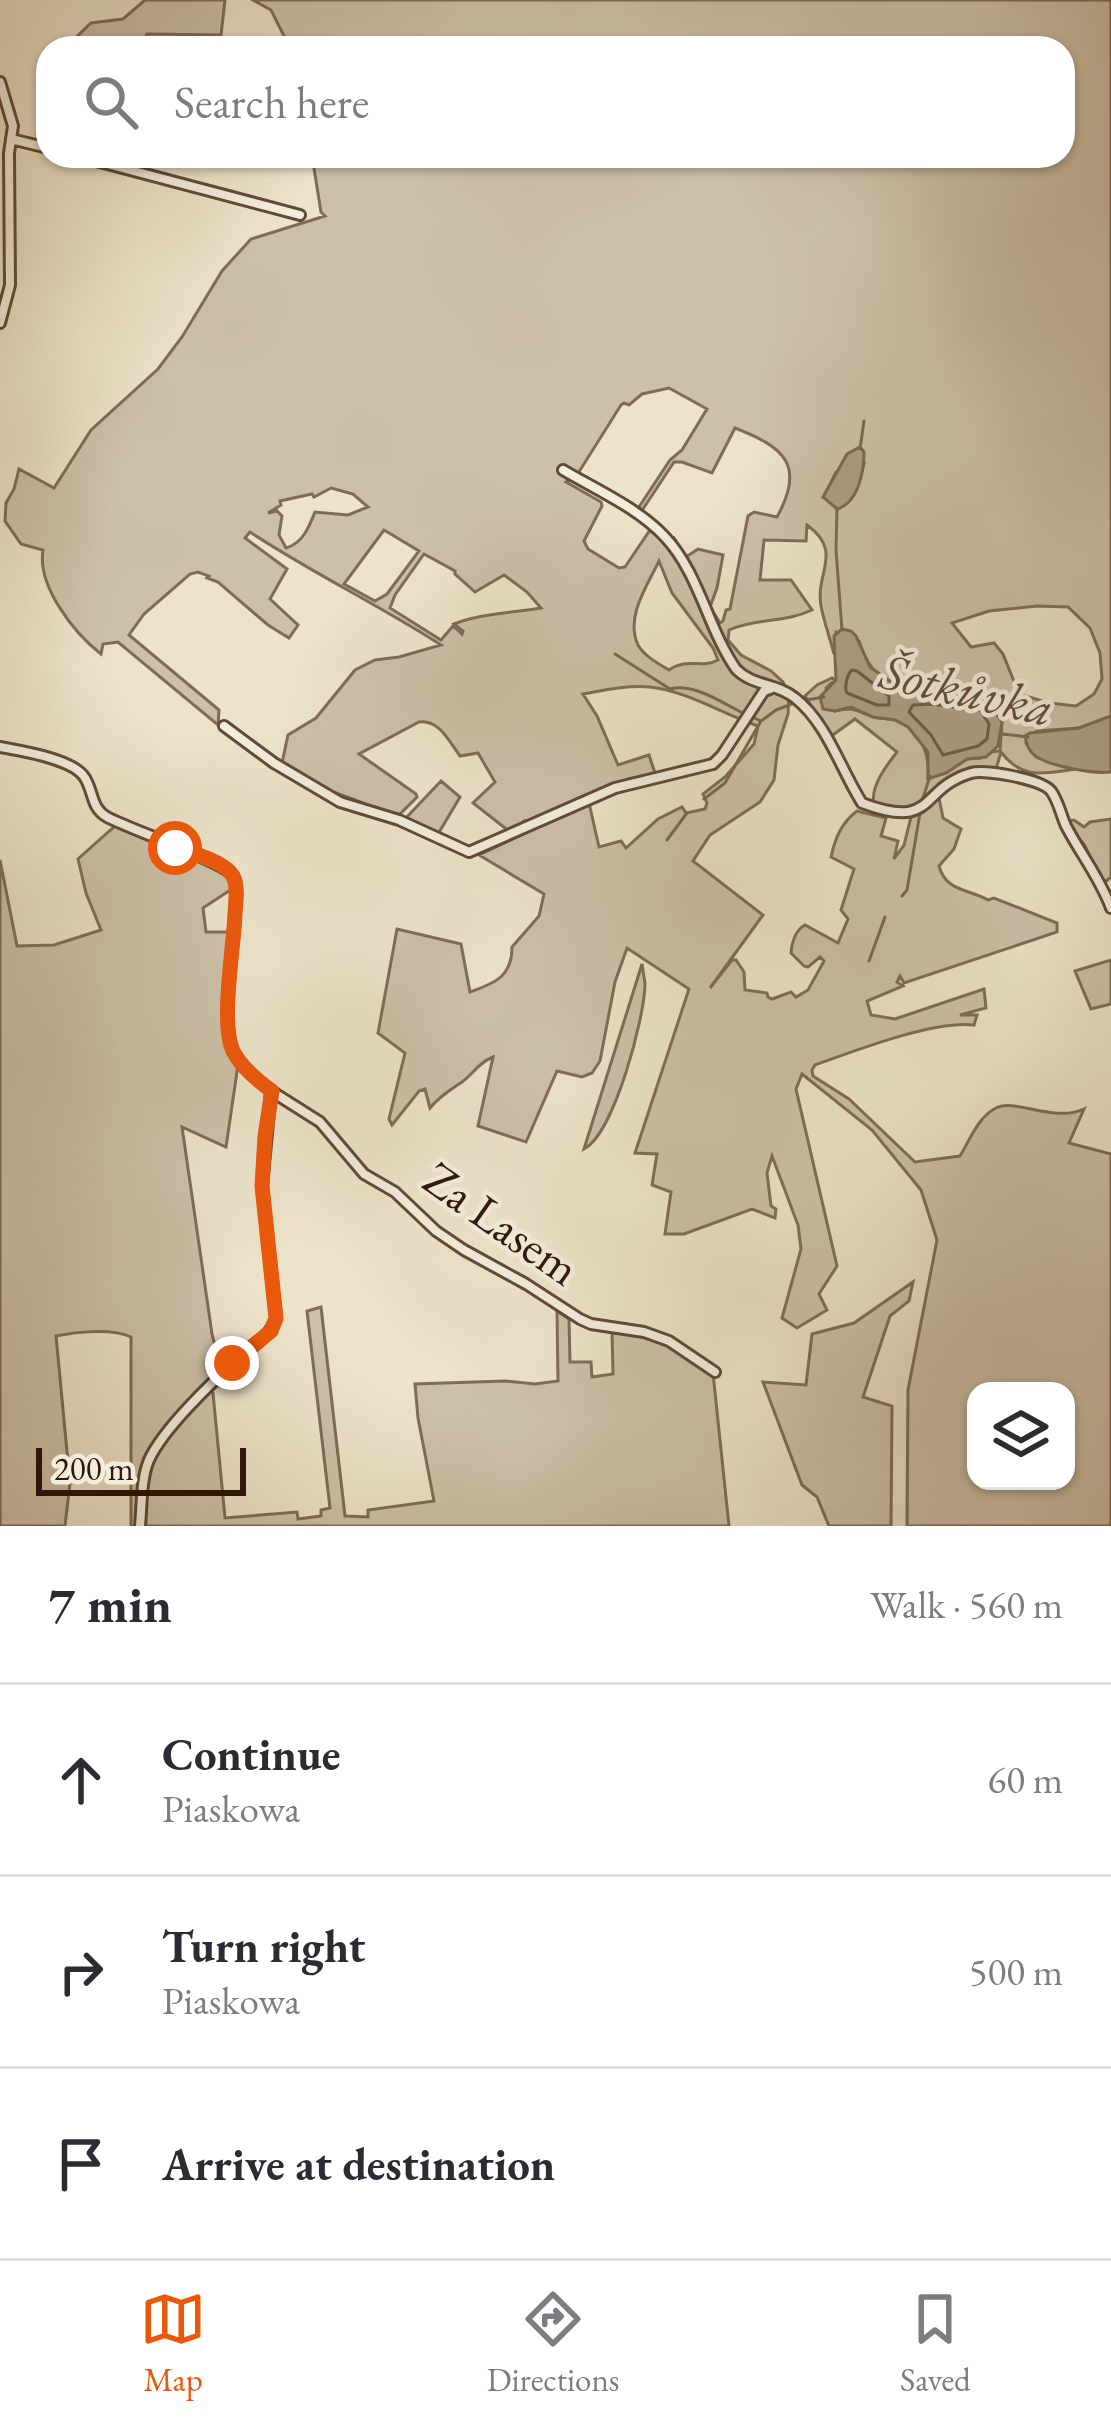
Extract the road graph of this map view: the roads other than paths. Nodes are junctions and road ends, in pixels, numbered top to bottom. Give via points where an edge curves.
1 (0, 82) edge
2 (11, 139) junction
3 (36, 145) edge
4 (122, 168) edge
5 (300, 215) dead end
6 (0, 323) edge
7 (563, 470) dead end
8 (776, 688) junction
9 (224, 726) dead end
10 (0, 747) edge
11 (1111, 908) edge
12 (272, 1091) junction
13 (715, 1372) dead end
14 (140, 1526) edge

1 - 2 street
2 - 3 street
2 - 6 street via 10,285
4 - 5 street
7 - 8 street via 666,538 736,669
8 - 9 street via 764,691 713,764 615,788 469,852 314,789
8 - 11 street via 795,697 862,803 875,808 917,810 974,771 1051,790
10 - 12 street, Za Lasem via 80,770 104,815 231,874 230,1046
12 - 13 street, Za Lasem via 320,1122 364,1174 443,1237 580,1319 651,1334
12 - 14 street via 262,1186 274,1323 152,1455

